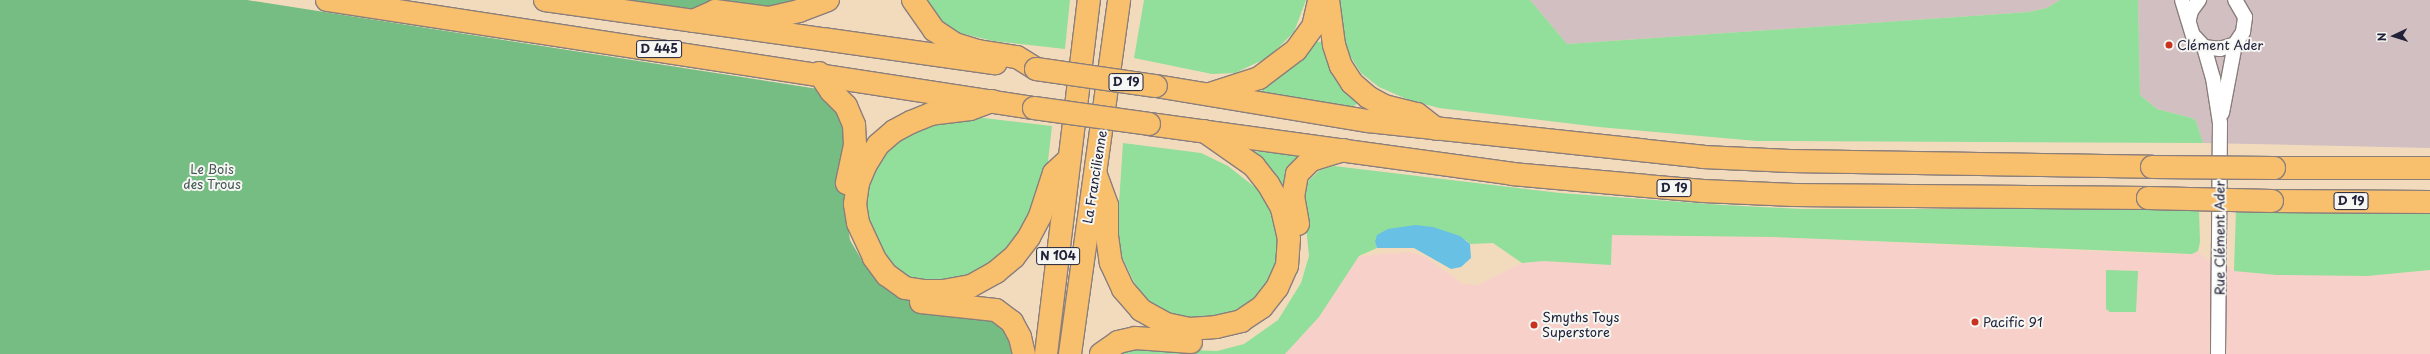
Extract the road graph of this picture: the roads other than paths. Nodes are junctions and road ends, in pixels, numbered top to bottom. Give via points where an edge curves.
1 (327, 0) edge
2 (545, 0) edge
3 (828, 0) edge
4 (913, 0) edge
5 (1119, 0) edge
6 (1133, 0) edge
7 (1319, 0) edge
8 (1328, 0) edge
9 (2182, 0) edge
10 (2200, 0) edge
11 (2235, 0) edge
12 (1089, 1) edge
13 (2189, 19) junction
14 (693, 21) junction
15 (1115, 35) junction
16 (2235, 44) junction
17 (2204, 46) junction
18 (1036, 69) junction
19 (819, 73) junction
20 (1095, 77) joint
21 (1210, 94) junction
22 (992, 101) junction
23 (1090, 116) joint
24 (2220, 123) junction
25 (1436, 129) junction
26 (1204, 131) junction
27 (1343, 150) junction
28 (1069, 159) junction
29 (2430, 168) edge
30 (1096, 175) junction
31 (2430, 202) edge
32 (1024, 354) edge
33 (1046, 354) edge
34 (1070, 354) edge
35 (1101, 354) edge
36 (2218, 354) edge

1 - 19 main road, D 445
2 - 14 main road, D 445
3 - 14 main road via 799,11 768,18 715,11
4 - 18 main road via 934,30 954,44 978,51 1017,57
5 - 15 main road, La Francilienne / N 104
6 - 15 main road
7 - 21 main road via 1313,27 1296,50 1259,78
8 - 25 main road via 1334,45 1341,66 1352,83 1368,97 1384,106 1417,114
9 - 13 street, Rue Clément Ader
10 - 13 street via 2191,11
11 - 16 street, Rue Clément Ader via 2245,17 2243,32
12 - 28 main road, La Francilienne / N 104
13 - 17 street, Rue Clément Ader via 2192,35
14 - 18 main road, D 445
15 - 30 main road, La Francilienne / N 104
16 - 17 street via 2220,50
16 - 24 street, Rue Clément Ader
17 - 24 street, Rue Clément Ader via 2213,78
18 - 20 main road, D 445, bridge
19 - 22 main road, D 445
19 - 32 main road via 830,91 846,106 854,124 855,145 845,209 850,240 864,264 886,288 911,301 996,310 1012,322 1020,336
20 - 21 main road, D 19, bridge
21 - 25 main road, D 19 via 1361,120
22 - 23 main road, D 445, bridge
22 - 28 main road via 970,110 931,114 911,122 878,144 866,164 858,183 855,204 858,223 874,258 893,279 905,288 923,292 943,291 971,286 996,272 1014,257 1029,237 1040,216 1054,173
23 - 26 main road, D 19, bridge
24 - 36 street, Rue Clément Ader
25 - 29 main road, D 19, bridge via 1704,157 1790,161 2152,167
26 - 27 main road, D 19
26 - 30 main road via 1254,166 1282,208 1289,239 1287,266 1277,288 1262,307 1241,320 1216,327 1189,330 1166,324 1140,310 1123,289 1111,263 1107,236 1107,205
27 - 31 main road, D 19, bridge via 1512,174 1703,191 1794,195
27 - 35 main road via 1310,160 1297,174 1293,197 1299,239 1295,268 1284,294 1269,315 1242,332 1217,340 1190,342 1136,338 1118,342
28 - 33 main road, La Francilienne / N 104
30 - 34 main road, La Francilienne / N 104

